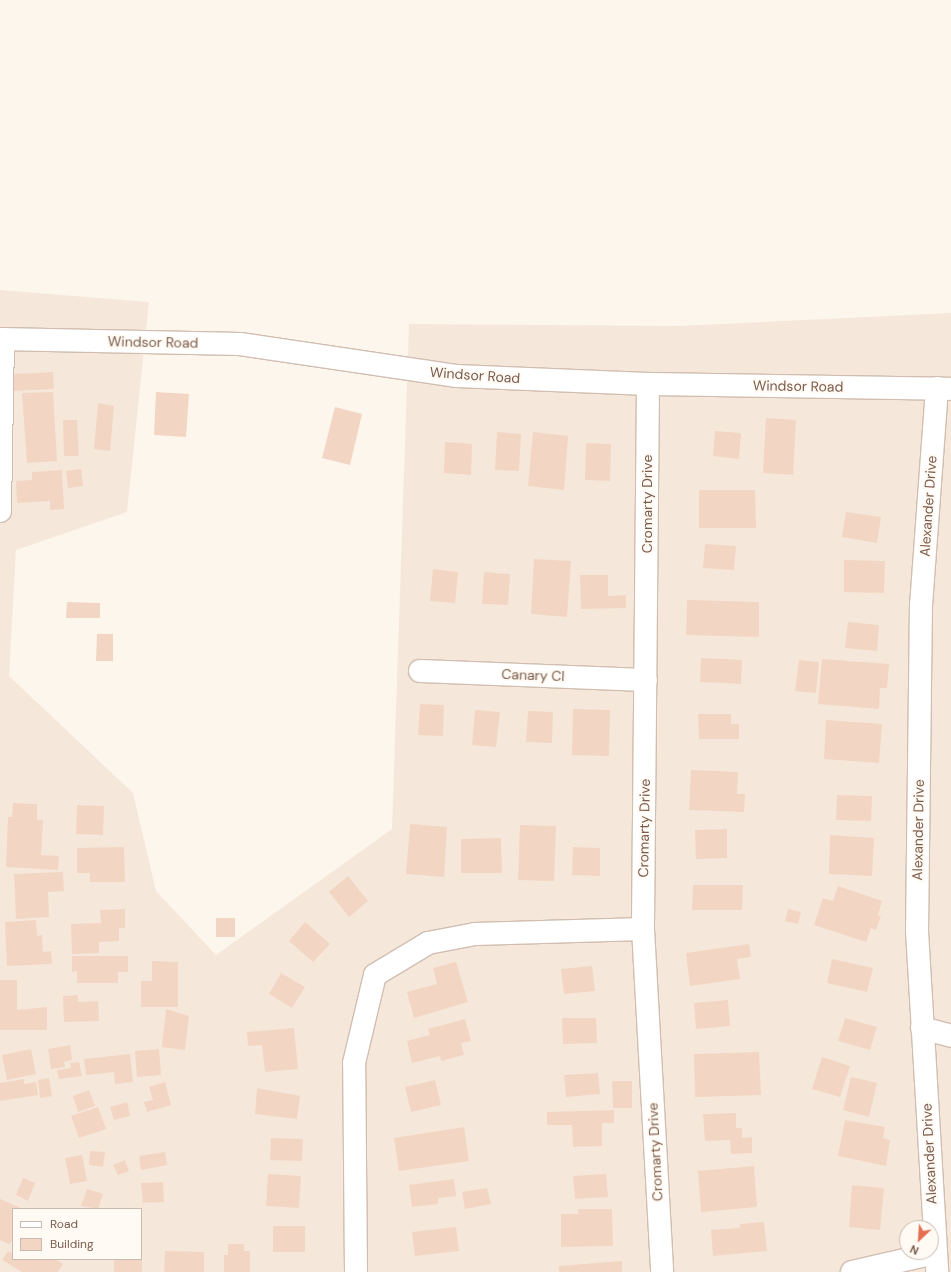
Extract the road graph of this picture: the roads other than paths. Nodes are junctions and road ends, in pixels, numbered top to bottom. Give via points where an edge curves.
1 (1, 339) edge
2 (648, 384) junction
3 (944, 388) edge
4 (0, 511) edge
5 (420, 671) dead end
6 (646, 680) junction
7 (643, 929) junction
8 (922, 1028) junction
9 (951, 1036) edge
10 (936, 1262) edge
11 (356, 1272) edge
12 (662, 1272) edge
13 (852, 1272) edge

1 - 2 street, Windsor Road via 240,344 456,376
1 - 4 street
2 - 3 street, Windsor Road
2 - 6 street, Cromarty Drive
3 - 8 street, Alexander Drive via 920,604 917,931
5 - 6 street, Canary Cl
6 - 7 street, Cromarty Drive
7 - 11 street via 475,934 428,943 375,975 354,1063
7 - 12 street, Cromarty Drive
8 - 9 street
8 - 10 street, Alexander Drive
10 - 13 street

